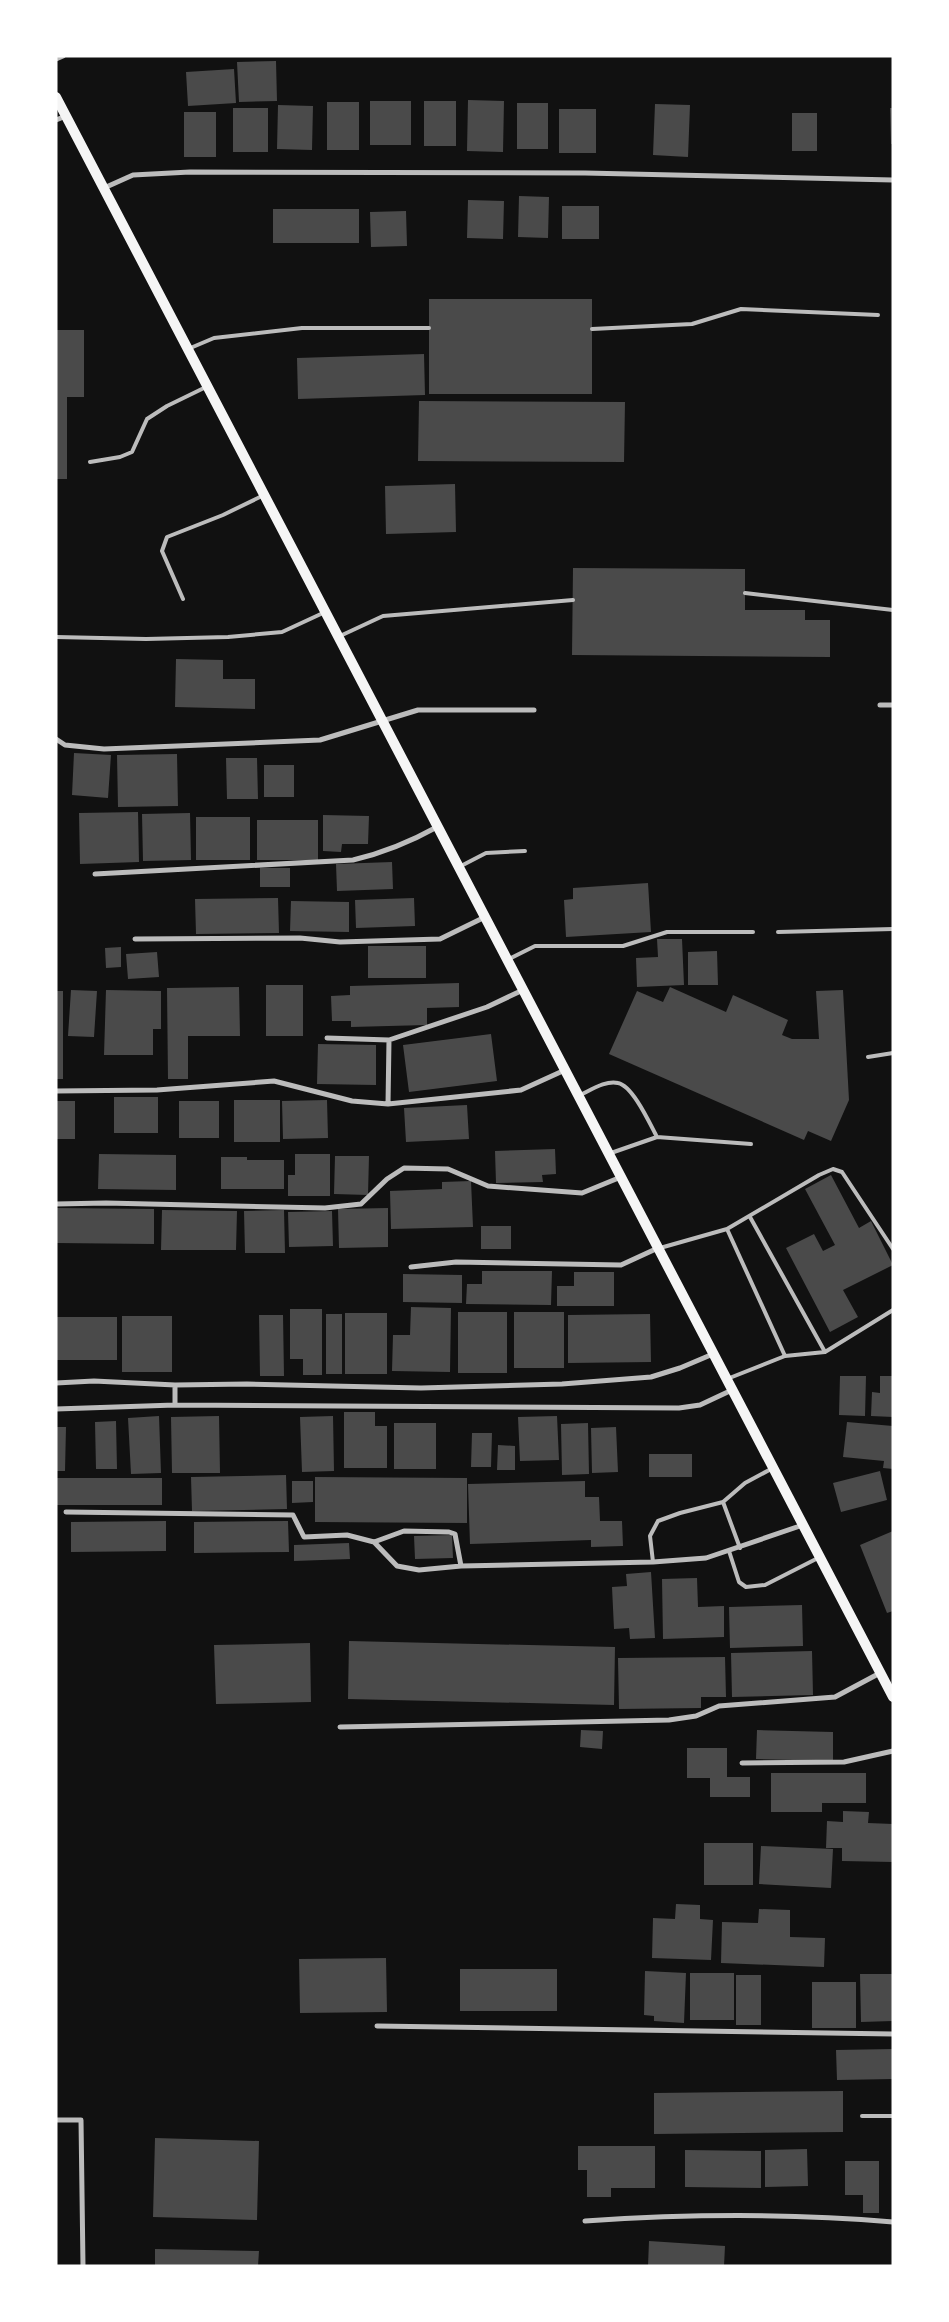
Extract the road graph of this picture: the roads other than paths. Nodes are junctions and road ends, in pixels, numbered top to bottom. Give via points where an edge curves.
1 (63, 56) edge
2 (56, 59) edge
3 (56, 97) edge
4 (61, 118) edge
5 (893, 180) edge
6 (104, 188) junction
7 (878, 315) dead end
8 (430, 328) dead end
9 (592, 330) dead end
10 (188, 349) junction
11 (208, 386) junction
12 (90, 462) dead end
13 (264, 495) junction
14 (745, 593) dead end
15 (183, 599) dead end
16 (573, 600) dead end
17 (893, 610) edge
18 (326, 612) junction
19 (56, 637) edge
20 (338, 637) junction
21 (880, 705) dead end
22 (893, 705) edge
23 (534, 710) dead end
24 (382, 720) junction
25 (56, 739) edge
26 (438, 826) junction
27 (525, 851) dead end
28 (459, 867) junction
29 (96, 874) dead end
30 (485, 918) junction
31 (893, 929) edge
32 (754, 932) dead end
33 (778, 932) dead end
34 (136, 939) dead end
35 (507, 960) junction
36 (523, 990) junction
37 (326, 1038) dead end
38 (389, 1040) junction
39 (893, 1053) edge
40 (868, 1057) dead end
41 (565, 1070) junction
42 (56, 1091) edge
43 (578, 1096) junction
44 (388, 1104) junction
45 (657, 1137) junction
46 (751, 1144) dead end
47 (609, 1154) junction
48 (621, 1177) junction
49 (56, 1204) edge
50 (750, 1217) junction
51 (727, 1229) junction
52 (658, 1248) junction
53 (893, 1249) edge
54 (411, 1267) dead end
55 (893, 1310) edge
56 (825, 1352) junction
57 (713, 1354) junction
58 (785, 1356) junction
59 (726, 1379) junction
60 (56, 1383) edge
61 (175, 1385) junction
62 (732, 1390) junction
63 (175, 1406) junction
64 (56, 1409) edge
65 (773, 1468) junction
66 (723, 1502) junction
67 (66, 1512) dead end
68 (803, 1525) junction
69 (374, 1542) junction
70 (740, 1548) junction
71 (729, 1552) junction
72 (820, 1557) junction
73 (653, 1562) junction
74 (460, 1566) junction
75 (880, 1674) junction
76 (893, 1697) edge
77 (340, 1727) dead end
78 (893, 1751) edge
79 (742, 1763) dead end
80 (377, 2026) dead end
81 (893, 2034) edge
82 (862, 2116) dead end
83 (893, 2116) edge
84 (56, 2120) edge
85 (585, 2221) dead end
86 (893, 2222) edge
87 (83, 2266) edge

1 - 2 street
3 - 4 main road
4 - 6 main road
5 - 6 street via 585,173 190,172 138,174
6 - 10 main road
7 - 9 lane via 741,308 692,324
8 - 10 lane via 302,328 214,338
10 - 11 main road
11 - 12 lane via 148,419 132,452
11 - 13 main road
13 - 15 lane via 167,537 162,551
13 - 18 main road
14 - 17 lane
16 - 20 lane via 383,616
18 - 19 lane via 282,632 264,634 146,639
18 - 20 main road
20 - 24 main road
21 - 22 street
23 - 24 street via 418,710
24 - 25 street via 320,740 104,749 65,745
24 - 26 main road
26 - 28 main road
26 - 29 street via 407,843 352,860
27 - 28 lane via 486,853
28 - 30 main road
30 - 34 street via 440,939 340,942 300,938
30 - 35 main road
31 - 33 lane
32 - 35 lane via 667,932 623,946 535,946
35 - 36 main road
36 - 38 street via 487,1007
36 - 41 main road
37 - 38 street
38 - 44 street
39 - 40 lane
41 - 43 main road
41 - 44 street via 521,1090
42 - 44 street via 157,1090 274,1081 352,1101
43 - 45 lane via 618,1083 627,1088 643,1110
43 - 47 main road
45 - 46 lane
45 - 47 lane
47 - 48 main road
48 - 49 street via 582,1193 488,1186 448,1169 404,1168 361,1204 325,1208
48 - 52 main road
50 - 51 lane
50 - 53 lane via 833,1169 842,1172
50 - 56 lane
51 - 52 lane
51 - 58 lane
52 - 54 street via 620,1264 456,1262
52 - 57 main road
55 - 56 lane
56 - 58 lane
57 - 59 main road
57 - 61 street via 651,1377 562,1384 420,1388
58 - 59 lane
59 - 62 main road
60 - 61 street via 94,1381
61 - 63 street
62 - 63 street via 700,1405 679,1408
62 - 65 main road
63 - 64 street
65 - 66 lane via 745,1483
65 - 68 main road
66 - 70 lane
66 - 73 lane via 658,1521 650,1536
67 - 69 street via 293,1515 304,1537 347,1535
68 - 70 street
68 - 72 main road
69 - 74 street via 397,1566 419,1570
69 - 74 street via 404,1531 449,1532 455,1534 458,1541
70 - 71 street
71 - 72 lane via 740,1582 746,1587 766,1585
71 - 73 street via 706,1558
72 - 75 main road
73 - 74 street
75 - 76 main road
75 - 77 street via 835,1697 719,1706 696,1716 669,1720
78 - 79 street via 844,1762
80 - 81 street
82 - 83 lane
84 - 87 street via 81,2120
85 - 86 street via 676,2215

